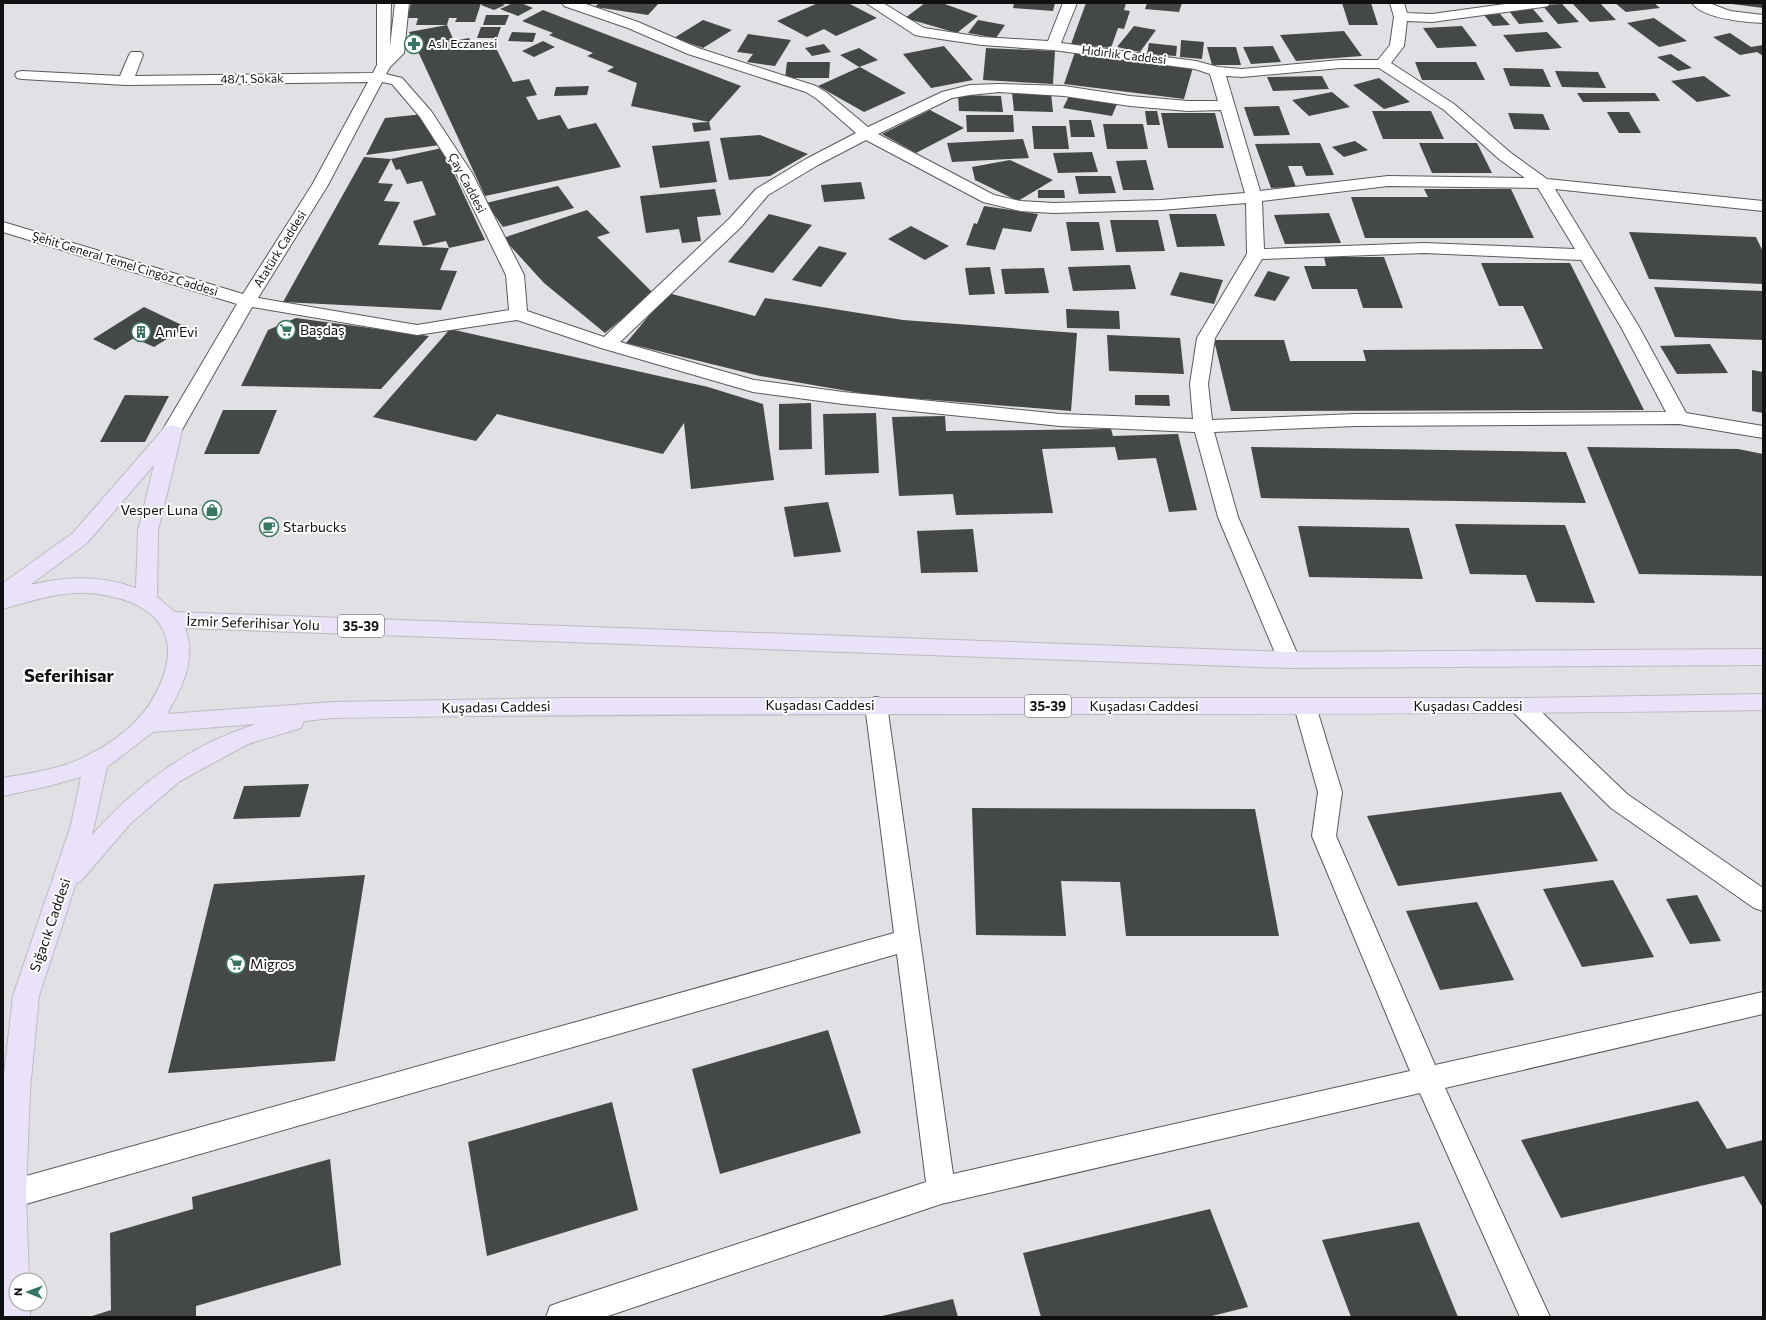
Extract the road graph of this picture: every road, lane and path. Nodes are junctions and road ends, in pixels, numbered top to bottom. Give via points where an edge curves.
1 (384, 3) edge
2 (402, 3) edge
3 (570, 3) edge
4 (873, 3) edge
5 (1070, 3) edge
6 (1397, 3) edge
7 (1543, 3) edge
8 (1698, 3) edge
9 (1401, 17) junction
10 (1763, 19) edge
11 (1053, 46) junction
12 (136, 55) dead end
13 (1382, 64) junction
14 (381, 71) junction
15 (1217, 71) junction
16 (22, 75) dead end
17 (126, 81) junction
18 (1226, 105) junction
19 (866, 134) junction
20 (1542, 183) junction
21 (1254, 197) junction
22 (1763, 206) edge
23 (3, 227) edge
24 (1256, 254) junction
25 (1587, 255) junction
26 (247, 301) junction
27 (518, 314) junction
28 (607, 344) junction
29 (1679, 418) junction
30 (1203, 426) junction
31 (172, 431) junction
32 (1763, 432) edge
33 (3, 594) edge
34 (146, 598) junction
35 (3, 601) edge
36 (170, 620) junction
37 (1763, 657) edge
38 (1289, 660) junction
39 (1763, 702) edge
40 (876, 705) junction
41 (1306, 706) junction
42 (1521, 706) junction
43 (333, 710) junction
44 (148, 724) junction
45 (96, 762) junction
46 (3, 787) edge
47 (66, 880) junction
48 (1763, 901) edge
49 (908, 940) junction
50 (1763, 1003) edge
51 (3, 1057) edge
52 (1427, 1079) junction
53 (16, 1090) junction
54 (941, 1190) junction
55 (12, 1194) junction
56 (15, 1317) edge
57 (560, 1317) edge
58 (1535, 1317) edge

1 - 14 street
2 - 14 street, Atatürk Caddesi via 397,53
3 - 19 street via 626,22 705,56 811,89
4 - 11 street, Hıdırlık Caddesi via 920,32 982,41
5 - 11 street
6 - 9 street
7 - 9 street via 1432,18
8 - 10 street via 1727,15
9 - 13 street via 1397,46
11 - 15 street, Hıdırlık Caddesi via 1196,65
12 - 17 street
13 - 15 street, Hıdırlık Caddesi via 1340,64 1242,73
13 - 20 street via 1449,107 1505,156
14 - 17 street, 48/1. Sokak
14 - 26 street, Atatürk Caddesi via 320,185
14 - 27 street, Çay Caddesi via 397,81 426,114 464,173 515,275
15 - 18 street
16 - 17 street, 48/1. Sokak
18 - 19 street via 1188,106 1130,101 1064,91 999,88 970,90 947,95
18 - 21 street
19 - 21 street via 990,199 1020,206 1054,208 1161,205
19 - 28 street via 762,192 735,223
20 - 21 street via 1388,181
20 - 22 street
20 - 25 street
21 - 24 street
23 - 26 street, Şehit General Temel Cingöz Caddesi
24 - 25 street via 1424,248
24 - 30 street via 1206,338 1199,384
25 - 29 street via 1630,327
26 - 27 street, Şehit General Temel Cingöz Caddesi via 417,330
26 - 31 street, Atatürk Caddesi
27 - 28 street
28 - 30 street via 753,386 1060,420
29 - 30 street via 1355,420
29 - 32 street
30 - 38 street via 1228,517
31 - 33 main road via 80,538
31 - 34 main road via 148,531
34 - 35 main road via 114,587 75,585 34,590
34 - 36 main road via 160,608
36 - 38 main road, İzmir Seferihisar Yolu / 35-39
36 - 44 main road via 179,639 180,661 173,684
37 - 38 main road, 35-39
39 - 42 main road, Kuşadası Caddesi / 35-39
40 - 41 main road, Kuşadası Caddesi / 35-39
40 - 43 main road, Kuşadası Caddesi / 35-39
40 - 49 street
41 - 42 main road, Kuşadası Caddesi / 35-39
41 - 52 street via 1330,792 1324,836
42 - 48 street via 1620,801
43 - 44 main road, 35-39
43 - 47 main road via 240,738 172,775 123,816
44 - 45 main road
45 - 46 main road via 45,780
45 - 47 main road, Sığacık Caddesi via 83,825
47 - 53 main road, Sığacık Caddesi via 26,996
49 - 54 street
49 - 55 street
50 - 52 street
51 - 53 main road, Sığacık Caddesi
52 - 54 street
52 - 58 street
53 - 55 main road, Sığacık Caddesi
54 - 57 street
55 - 56 main road, Sığacık Caddesi

